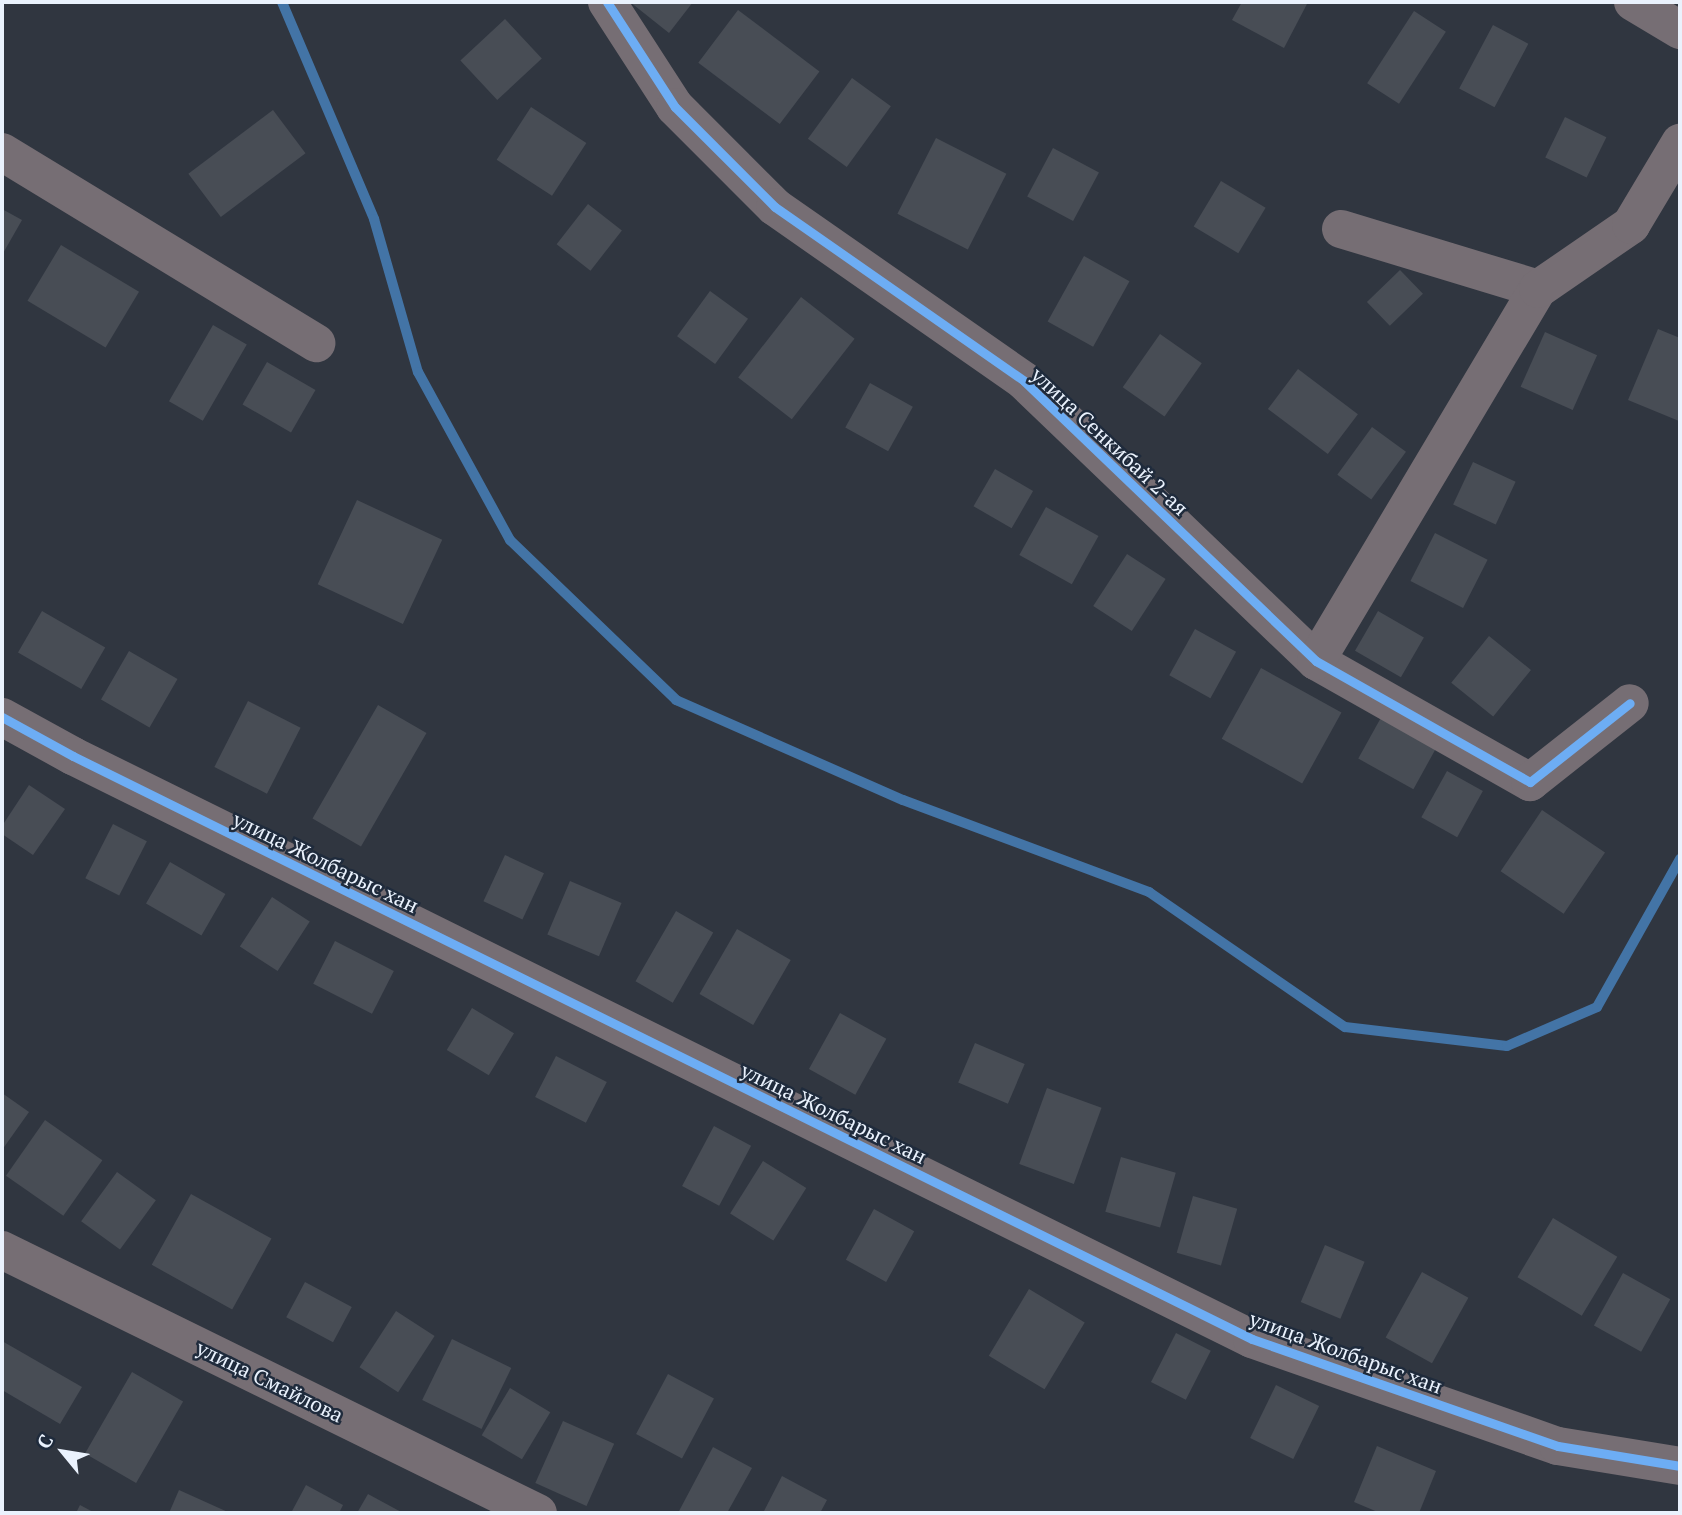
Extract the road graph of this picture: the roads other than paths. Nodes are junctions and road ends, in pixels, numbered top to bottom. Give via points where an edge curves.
1 (607, 2) edge
2 (1633, 2) edge
3 (1678, 24) edge
4 (1680, 144) edge
5 (2, 152) edge
6 (1341, 229) dead end
7 (1538, 289) junction
8 (316, 343) dead end
9 (1316, 661) junction
10 (1630, 703) dead end
11 (2, 717) edge
12 (2, 1250) edge
13 (1680, 1466) edge
14 (538, 1513) edge

1 - 9 street, улица Сенкибай 2-ая via 676,107 775,207 1024,381
2 - 3 street
4 - 7 street via 1631,225
5 - 8 street
6 - 7 street
7 - 9 street
9 - 10 street, улица Сенкибай 2-ая via 1530,782
11 - 13 street, улица Жолбарыс хан via 1252,1339 1558,1446
12 - 14 street, улица Смайлова

